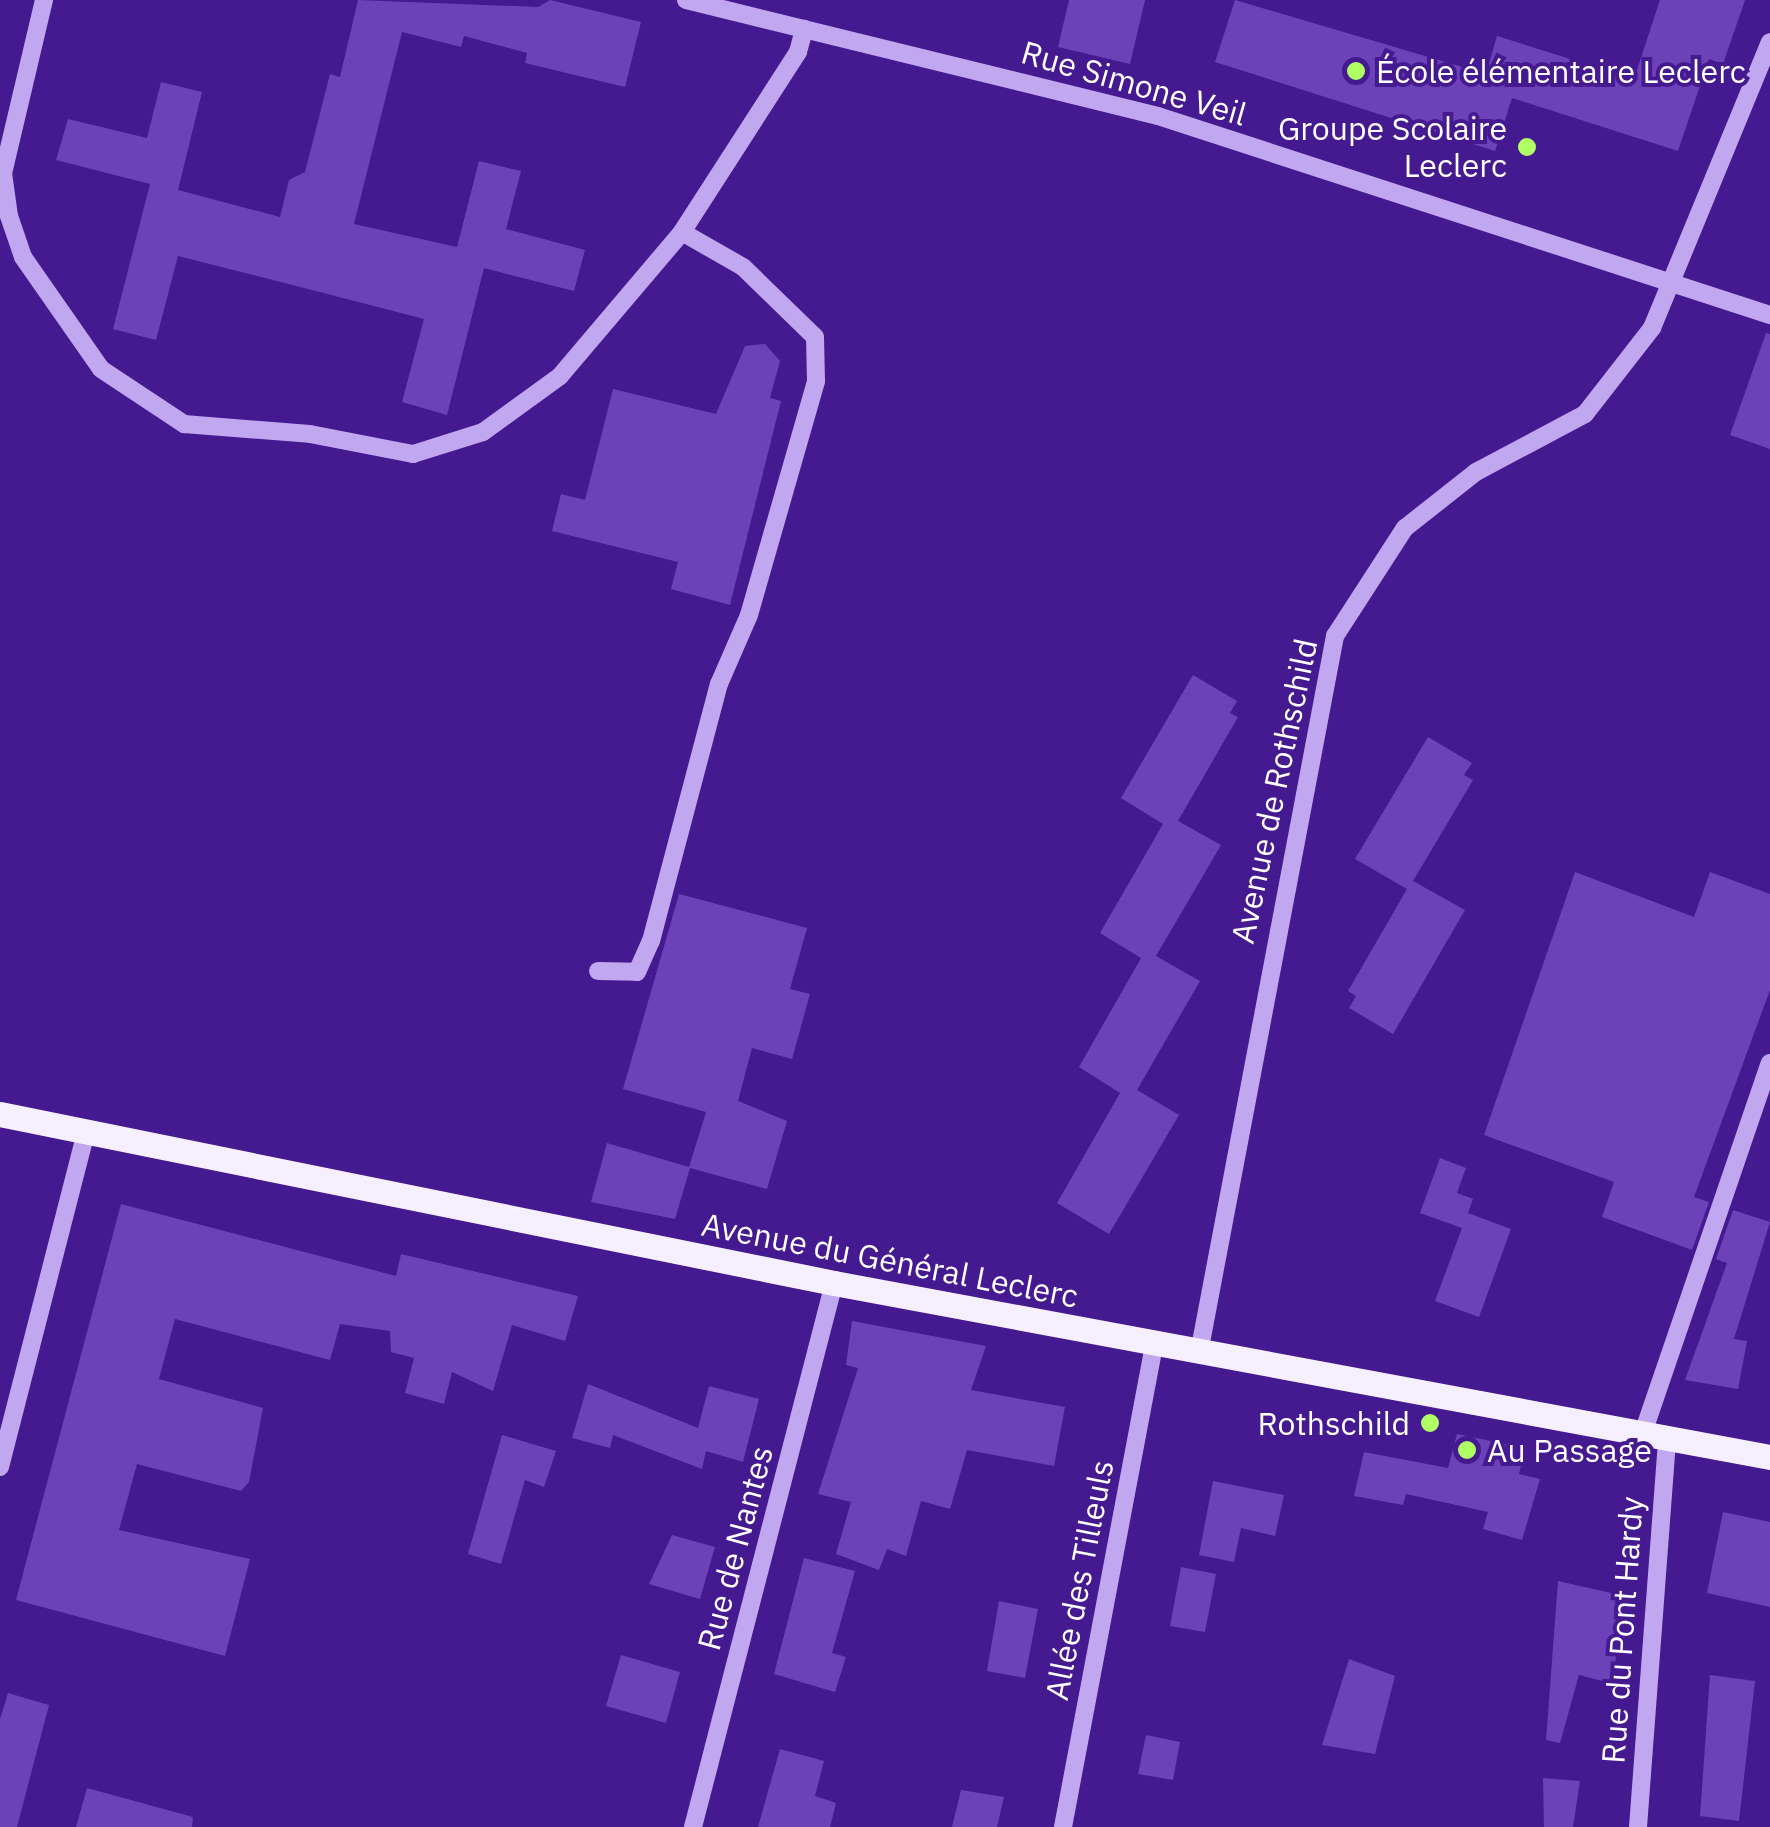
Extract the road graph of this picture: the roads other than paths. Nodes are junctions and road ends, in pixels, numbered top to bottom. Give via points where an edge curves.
1 (44, 0) edge
2 (686, 0) edge
3 (804, 29) junction
4 (1770, 42) edge
5 (682, 232) junction
6 (1672, 284) junction
7 (1770, 315) edge
8 (598, 971) dead end
9 (1770, 1064) edge
10 (0, 1114) edge
11 (87, 1129) junction
12 (834, 1283) junction
13 (1154, 1344) junction
14 (1199, 1353) junction
15 (1655, 1435) junction
16 (1770, 1457) edge
17 (0, 1467) edge
18 (694, 1827) edge
19 (1062, 1827) edge
20 (1638, 1827) edge

1 - 5 street via 3,173 23,257 101,369 184,424 310,434 413,454 483,432 560,376
2 - 3 street, Rue Simone Veil
3 - 5 street via 798,52
3 - 6 street, Rue Simone Veil via 1158,116
4 - 6 street, Avenue de Rothschild
5 - 8 street via 743,268 802,322 815,337 816,381 749,615 719,684 651,941 637,972
6 - 7 street, Rue Simone Veil via 1706,288
6 - 14 street, Avenue de Rothschild via 1652,328 1586,414 1476,472 1405,528 1335,636
9 - 15 street, Rue du Pont Hardy
10 - 11 main road, Avenue du Général Leclerc
11 - 12 main road, Avenue du Général Leclerc
11 - 17 street
12 - 13 main road, Avenue du Général Leclerc
12 - 18 street, Rue de Nantes
13 - 14 main road, Avenue du Général Leclerc
13 - 19 street, Allée des Tilleuls
14 - 15 main road, Avenue du Général Leclerc
15 - 16 main road, Avenue du Général Leclerc
15 - 20 street, Rue du Pont Hardy

